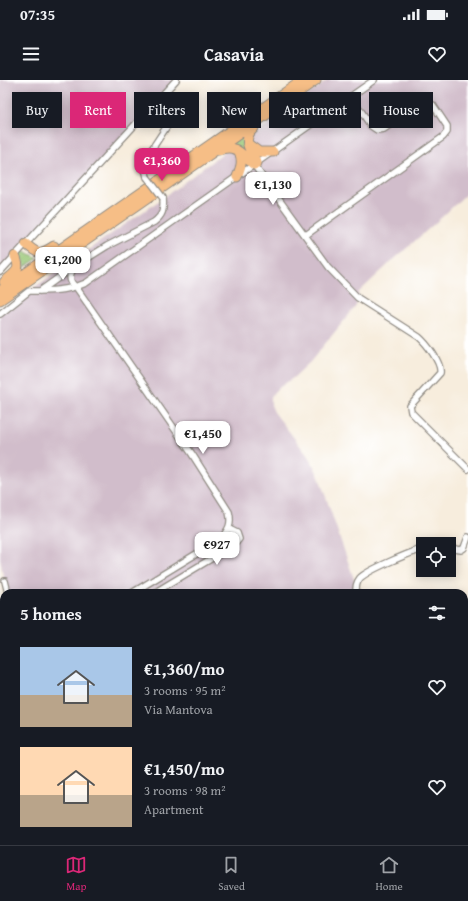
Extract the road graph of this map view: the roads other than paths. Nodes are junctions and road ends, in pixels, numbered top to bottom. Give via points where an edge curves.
1 (176, 80) edge
2 (303, 80) edge
3 (316, 80) edge
4 (374, 80) edge
5 (165, 92) edge
6 (357, 92) edge
7 (361, 111) edge
8 (268, 113) junction
9 (134, 126) edge
10 (166, 128) edge
11 (306, 128) edge
12 (248, 144) junction
13 (214, 152) junction
14 (273, 152) junction
15 (240, 154) junction
16 (256, 164) junction
17 (237, 177) junction
18 (84, 232) junction
19 (306, 236) junction
20 (26, 244) junction
21 (14, 256) junction
22 (75, 266) junction
23 (0, 272) edge
24 (58, 278) junction
25 (0, 285) edge
26 (76, 286) junction
27 (0, 291) edge
28 (40, 291) junction
29 (51, 292) junction
30 (0, 300) edge
31 (0, 314) edge
32 (468, 469) edge
33 (229, 529) junction
34 (468, 538) edge
35 (456, 549) edge
36 (416, 551) edge
37 (5, 581) dead end
38 (7, 589) edge
39 (138, 589) edge
40 (161, 589) edge
41 (356, 589) edge

1 - 5 street
2 - 18 highway
3 - 8 highway
4 - 6 street
7 - 19 street via 371,126 377,130 384,129 419,104 426,102 433,106 447,126 447,132
8 - 12 highway via 265,119 250,131
8 - 13 highway
9 - 20 street
10 - 22 street, bridge via 144,164 147,176 163,198 161,217
11 - 14 street
12 - 14 highway via 259,152
12 - 16 highway
13 - 15 highway via 231,147
13 - 30 highway
14 - 16 street
15 - 16 highway
15 - 17 highway via 242,160
16 - 17 street
16 - 19 street
17 - 26 street via 95,277
18 - 20 highway via 44,252 38,253
18 - 27 highway
19 - 32 street via 328,267 358,298 426,343 440,369 438,376 410,409
20 - 21 street
21 - 23 street
21 - 25 highway via 18,269
22 - 24 street
22 - 26 street via 70,276
24 - 28 street
24 - 29 street via 53,283
26 - 29 street
26 - 33 street via 229,512
28 - 29 street
28 - 31 street via 29,291
33 - 39 street via 221,538
33 - 40 street via 237,532 239,539 234,545
34 - 35 street via 464,548
36 - 41 street via 361,578
37 - 38 street

